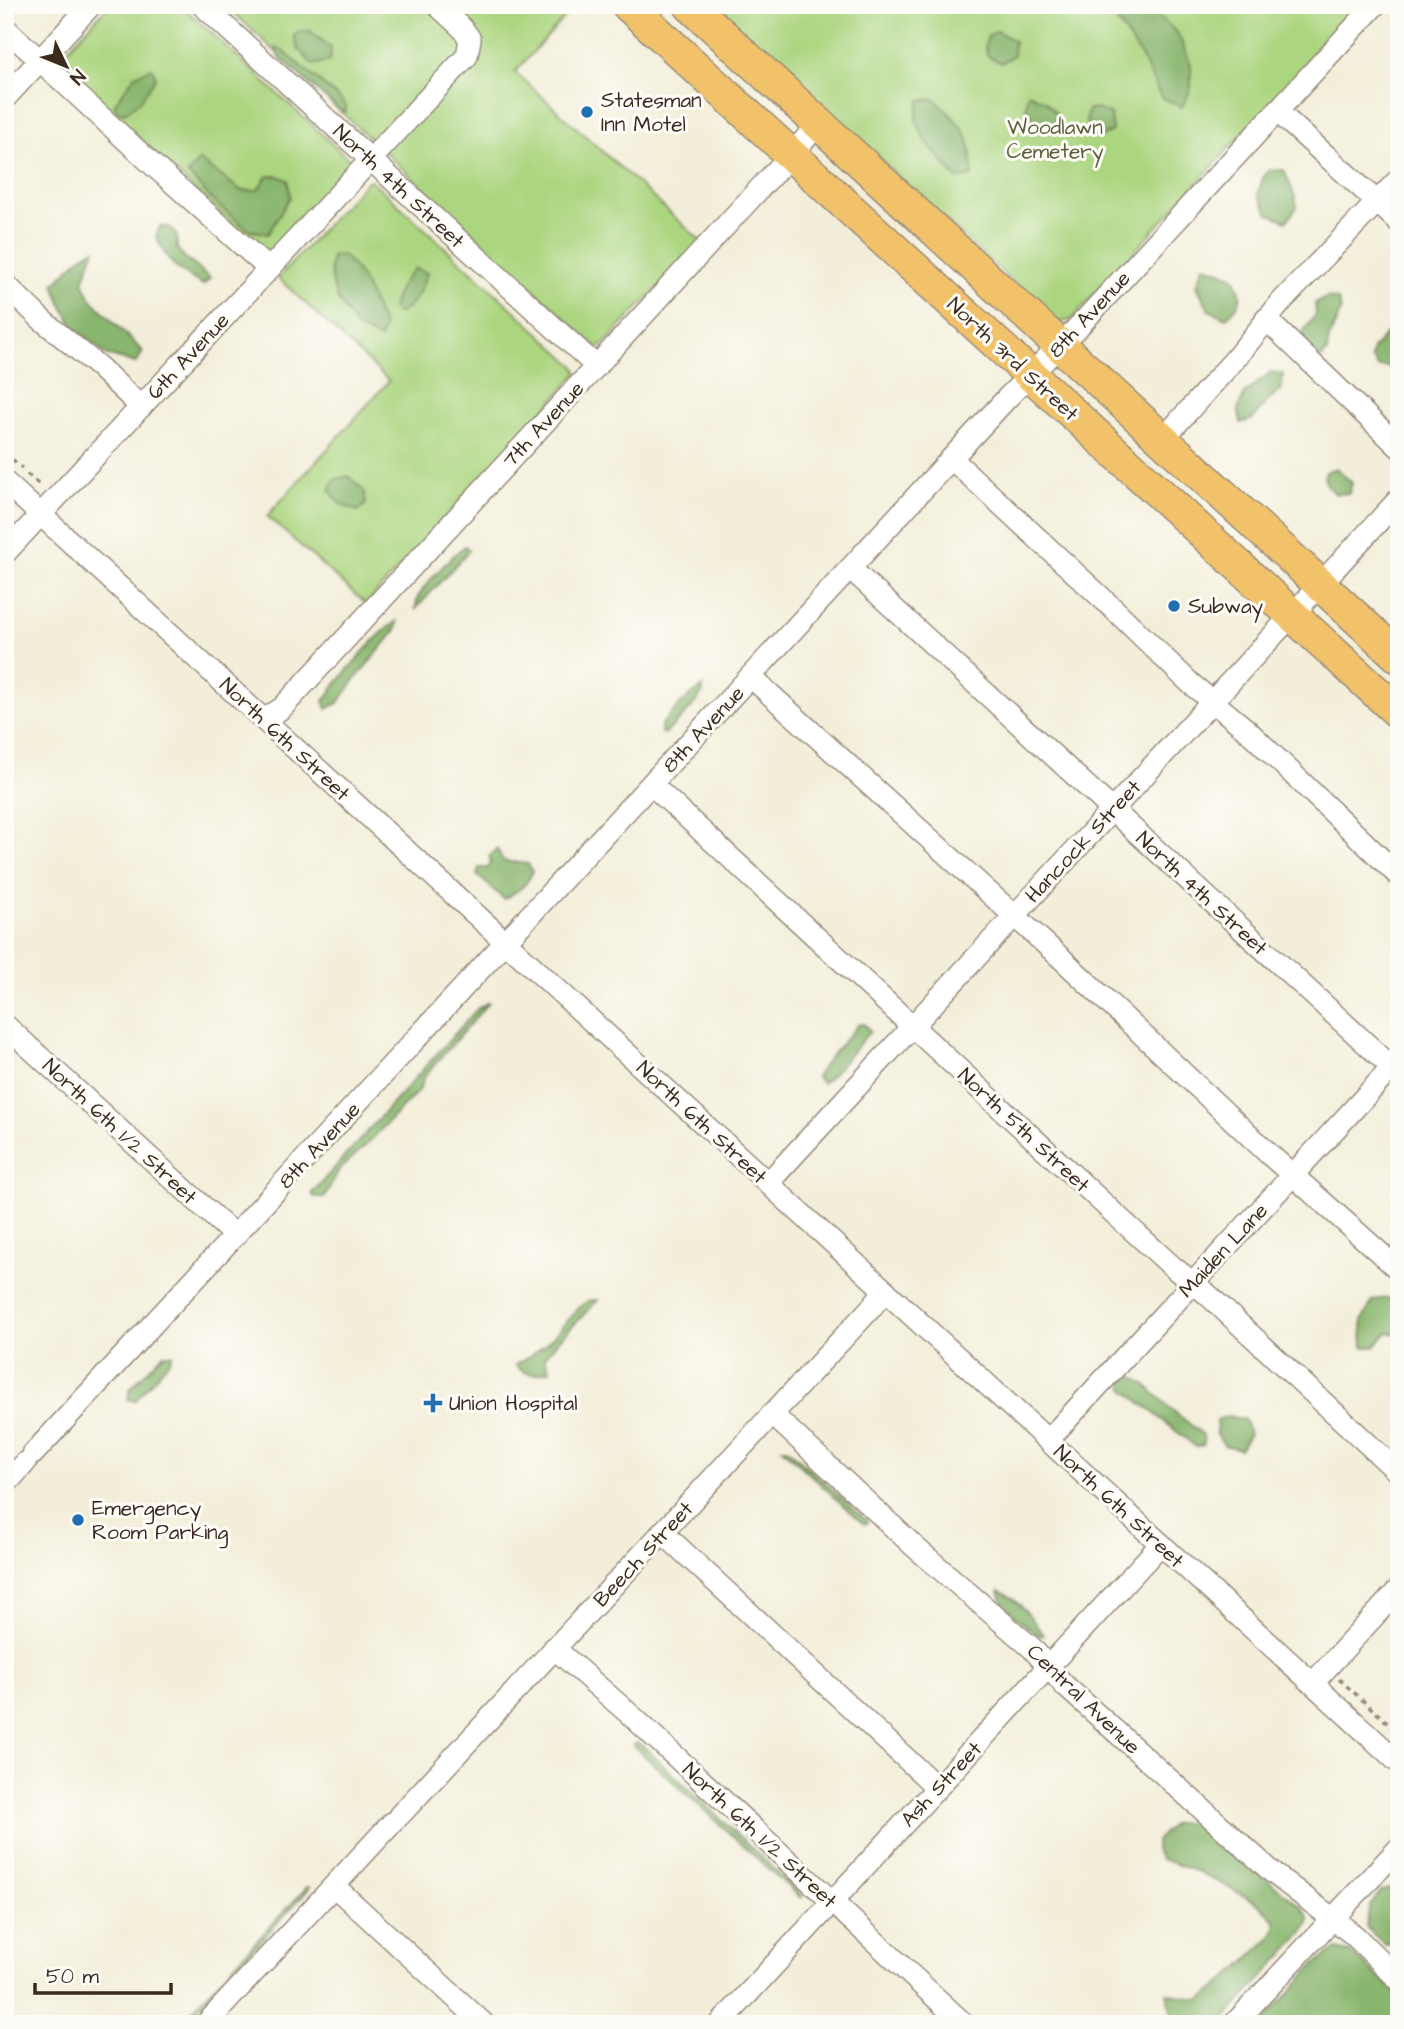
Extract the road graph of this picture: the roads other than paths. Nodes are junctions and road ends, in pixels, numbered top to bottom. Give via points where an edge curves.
1 (91, 5) edge
2 (437, 5) edge
3 (628, 5) edge
4 (690, 5) edge
5 (1375, 5) edge
6 (205, 6) edge
7 (5, 28) edge
8 (40, 60) junction
9 (5, 98) edge
10 (1277, 111) junction
11 (819, 124) junction
12 (790, 155) junction
13 (371, 160) junction
14 (1399, 179) edge
15 (1377, 202) junction
16 (1399, 222) edge
17 (269, 269) junction
18 (5, 284) edge
19 (1266, 319) junction
20 (1060, 346) junction
21 (596, 366) junction
22 (1030, 375) junction
23 (141, 407) junction
24 (1163, 439) junction
25 (1399, 447) edge
26 (952, 459) junction
27 (5, 482) edge
28 (1399, 499) edge
29 (41, 514) junction
30 (5, 553) edge
31 (851, 569) junction
32 (1320, 585) junction
33 (1292, 615) junction
34 (1399, 657) edge
35 (751, 677) junction
36 (1211, 702) junction
37 (1399, 713) edge
38 (264, 720) junction
39 (652, 785) junction
40 (1112, 809) junction
41 (1399, 876) edge
42 (1014, 916) junction
43 (506, 943) junction
44 (5, 1025) edge
45 (913, 1026) junction
46 (1396, 1068) edge
47 (1293, 1175) junction
48 (768, 1183) junction
49 (235, 1236) junction
50 (1399, 1270) edge
51 (1193, 1283) junction
52 (885, 1290) junction
53 (772, 1414) junction
54 (1048, 1440) junction
55 (1399, 1472) edge
56 (5, 1485) edge
57 (662, 1532) junction
58 (1161, 1545) junction
59 (1399, 1589) edge
60 (554, 1648) junction
61 (1049, 1667) junction
62 (1313, 1684) junction
63 (1399, 1763) edge
64 (940, 1785) junction
65 (1399, 1848) edge
66 (334, 1886) junction
67 (833, 1901) junction
68 (1332, 1919) junction
69 (1399, 1980) edge
70 (217, 2020) edge
71 (723, 2023) edge
72 (484, 2024) edge
73 (964, 2024) edge
74 (1234, 2024) edge

1 - 8 street
2 - 13 street, 6th Avenue via 470,39 467,56
3 - 12 highway, North 3rd Street
4 - 11 highway, North 3rd Street
5 - 10 street, 8th Avenue
6 - 13 street, North 4th Street
7 - 8 street
8 - 9 street
8 - 17 street
10 - 15 street
10 - 20 street, 8th Avenue
11 - 12 street, 7th Avenue
11 - 20 highway, North 3rd Street
12 - 21 street, 7th Avenue
12 - 22 highway, North 3rd Street
13 - 17 street, 6th Avenue
13 - 21 street, North 4th Street
14 - 15 street
15 - 16 street
15 - 19 street
17 - 23 street, 6th Avenue
18 - 23 street
19 - 24 street
19 - 25 street
20 - 22 street, 8th Avenue
20 - 24 highway, North 3rd Street
21 - 38 street, 7th Avenue via 282,708
22 - 26 street, 8th Avenue
22 - 33 highway, North 3rd Street
23 - 29 street, 6th Avenue
24 - 32 highway, North 3rd Street
26 - 31 street, 8th Avenue
26 - 36 street
27 - 29 street, North 6th Street
28 - 32 street, Hancock Street
29 - 30 street, 6th Avenue
29 - 38 street, North 6th Street
31 - 35 street, 8th Avenue
31 - 40 street, North 4th Street
32 - 33 street, Hancock Street
32 - 34 highway, North 3rd Street
33 - 36 street, Hancock Street
33 - 37 highway, North 3rd Street
35 - 39 street, 8th Avenue
35 - 42 street
36 - 40 street, Hancock Street
36 - 41 street via 1247,730
38 - 43 street, North 6th Street
39 - 43 street, 8th Avenue
39 - 45 street, North 5th Street
40 - 42 street, Hancock Street
40 - 46 street, North 4th Street
42 - 45 street, Hancock Street
42 - 47 street
43 - 48 street, North 6th Street
43 - 49 street, 8th Avenue
44 - 49 street, North 6th 1/2 Street
45 - 48 street, Hancock Street
45 - 51 street, North 5th Street
46 - 47 street, Maiden Lane
47 - 50 street
47 - 51 street, Maiden Lane
48 - 52 street, North 6th Street
49 - 56 street, 8th Avenue
51 - 54 street, Maiden Lane
51 - 55 street, North 5th Street
52 - 53 street, Beech Street
52 - 54 street, North 6th Street
53 - 57 street, Beech Street
53 - 61 street, Central Avenue
54 - 58 street, North 6th Street
57 - 60 street, Beech Street
57 - 64 street via 929,1780
58 - 61 street, Ash Street
58 - 62 street, North 6th Street
59 - 62 street
60 - 66 street, Beech Street
60 - 67 street, North 6th 1/2 Street
61 - 64 street, Ash Street
61 - 68 street, Central Avenue via 1272,1872
62 - 63 street, North 6th Street
64 - 67 street, Ash Street
65 - 68 street
66 - 70 street, Beech Street
66 - 72 street
67 - 71 street, Ash Street
67 - 73 street, North 6th 1/2 Street
68 - 69 street, Central Avenue
68 - 74 street

